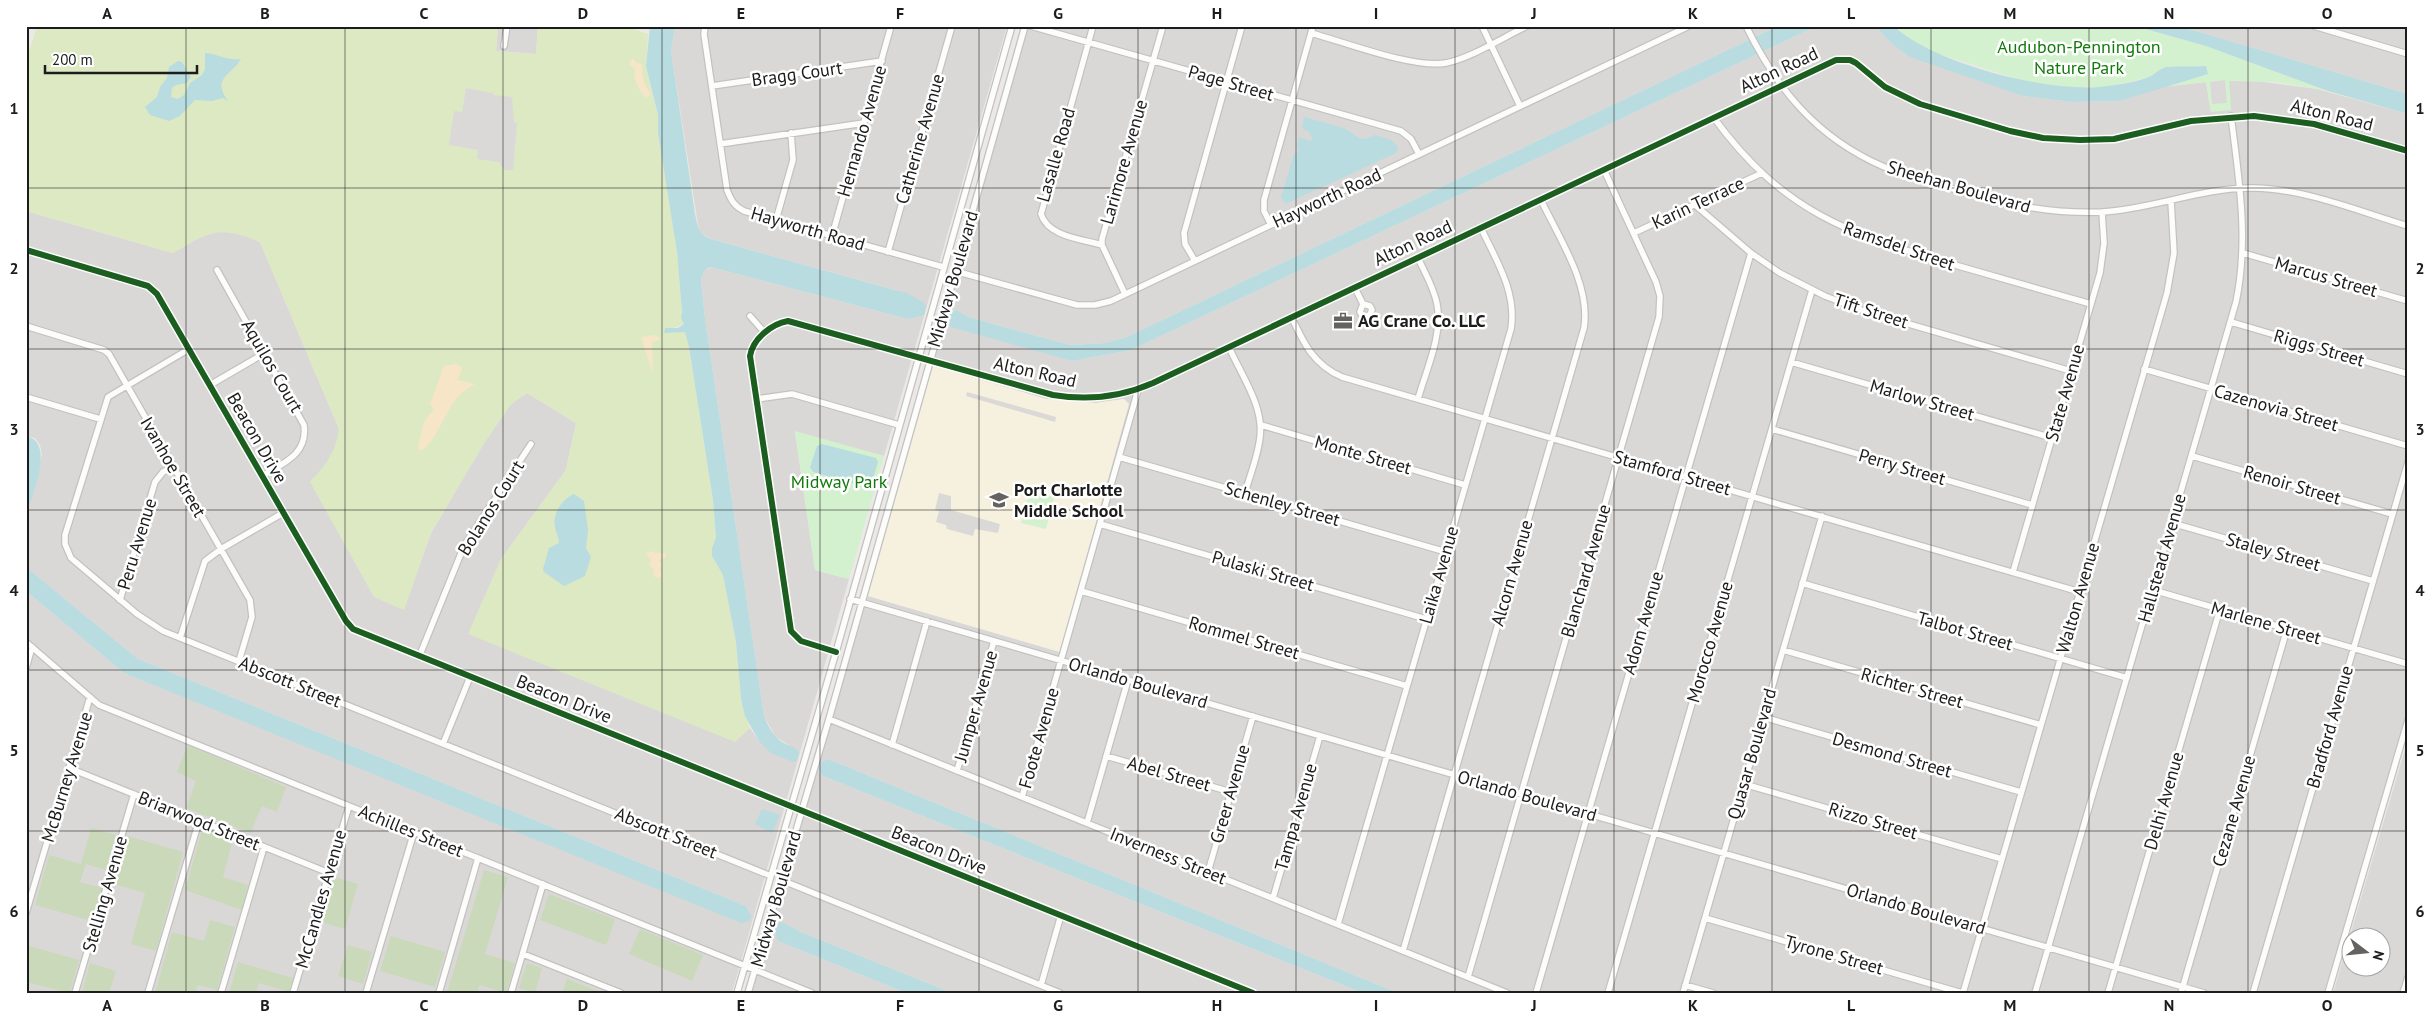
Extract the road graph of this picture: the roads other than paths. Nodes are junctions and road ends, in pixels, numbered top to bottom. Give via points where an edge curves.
1 (507, 26) edge
2 (706, 26) edge
3 (891, 26) edge
4 (952, 26) edge
5 (1012, 26) edge
6 (1025, 26) edge
7 (1031, 26) edge
8 (1093, 26) edge
9 (1163, 26) edge
10 (1242, 26) edge
11 (1313, 26) edge
12 (1482, 26) edge
13 (1527, 26) edge
14 (1689, 26) edge
15 (1746, 26) edge
16 (2314, 26) edge
17 (1311, 33) junction
18 (1088, 42) junction
19 (1490, 44) junction
20 (504, 46) dead end
21 (2408, 54) edge
22 (882, 61) junction
23 (1153, 61) junction
24 (1227, 82) junction
25 (712, 86) junction
26 (1780, 87) junction
27 (1292, 100) junction
28 (1520, 106) junction
29 (2231, 116) junction
30 (1714, 118) junction
31 (864, 122) junction
32 (790, 133) junction
33 (720, 144) junction
34 (2408, 151) edge
35 (1419, 154) junction
36 (1604, 170) junction
37 (1762, 173) junction
38 (2240, 188) junction
39 (1541, 200) junction
40 (2171, 201) junction
41 (1694, 204) junction
42 (2102, 212) junction
43 (776, 220) junction
44 (1271, 225) junction
45 (2408, 226) edge
46 (1480, 228) junction
47 (1634, 233) junction
48 (832, 236) junction
49 (1102, 245) junction
50 (26, 250) edge
51 (888, 252) junction
52 (2243, 253) junction
53 (1751, 254) junction
54 (1418, 258) junction
55 (1194, 261) junction
56 (943, 267) junction
57 (217, 270) dead end
58 (955, 271) junction
59 (1355, 288) junction
60 (1812, 290) junction
61 (1125, 294) junction
62 (2408, 301) edge
63 (1363, 304) dead end
64 (2091, 304) junction
65 (750, 316) dead end
66 (1292, 318) junction
67 (2231, 322) junction
68 (26, 326) edge
69 (766, 333) junction
70 (1229, 347) junction
71 (189, 349) junction
72 (265, 353) junction
73 (918, 357) junction
74 (930, 360) junction
75 (1792, 362) junction
76 (2144, 370) junction
77 (2071, 371) junction
78 (2408, 374) edge
79 (126, 385) junction
80 (210, 385) junction
81 (2211, 389) junction
82 (1138, 390) junction
83 (26, 397) edge
84 (757, 399) junction
85 (1418, 399) junction
86 (1485, 418) junction
87 (100, 419) junction
88 (899, 425) junction
89 (1260, 425) junction
90 (1772, 429) junction
91 (1552, 438) junction
92 (2052, 438) junction
93 (531, 444) dead end
94 (2408, 446) edge
95 (2192, 456) junction
96 (1119, 457) junction
97 (1619, 457) junction
98 (2408, 462) edge
99 (174, 467) junction
100 (262, 476) junction
101 (1686, 477) junction
102 (1465, 485) junction
103 (1245, 494) junction
104 (1752, 496) junction
105 (2032, 505) junction
106 (283, 513) junction
107 (2392, 514) junction
108 (1822, 516) junction
109 (2172, 523) junction
110 (1100, 524) junction
111 (221, 549) junction
112 (1446, 552) junction
113 (2013, 572) junction
114 (2373, 581) junction
115 (1802, 583) junction
116 (2153, 590) junction
117 (1081, 591) junction
118 (2080, 592) junction
119 (850, 599) junction
120 (120, 600) junction
121 (862, 602) junction
122 (2220, 609) junction
123 (1426, 619) junction
124 (928, 621) junction
125 (2287, 629) junction
126 (180, 638) junction
127 (994, 641) junction
128 (26, 642) edge
129 (32, 647) junction
130 (2354, 648) junction
131 (1783, 650) junction
132 (836, 652) junction
133 (420, 656) junction
134 (2060, 658) junction
135 (1061, 660) junction
136 (239, 661) junction
137 (2408, 664) edge
138 (26, 668) edge
139 (470, 677) junction
140 (2127, 678) junction
141 (1128, 680) junction
142 (1407, 686) junction
143 (90, 697) junction
144 (1253, 716) junction
145 (1763, 717) junction
146 (829, 719) junction
147 (2408, 720) edge
148 (2041, 725) junction
149 (1320, 736) junction
150 (443, 744) junction
151 (892, 744) junction
152 (1387, 755) junction
153 (1106, 756) junction
154 (69, 768) junction
155 (957, 771) junction
156 (1454, 775) junction
157 (1744, 784) junction
158 (1231, 792) junction
159 (2021, 792) junction
160 (134, 794) junction
161 (1520, 794) junction
162 (1022, 797) junction
163 (349, 806) junction
164 (791, 806) junction
165 (802, 811) junction
166 (1587, 814) junction
167 (199, 820) junction
168 (1087, 823) junction
169 (414, 832) junction
170 (1654, 833) junction
171 (264, 847) junction
172 (1724, 853) junction
173 (478, 858) junction
174 (2002, 859) junction
175 (1208, 872) junction
176 (329, 873) junction
177 (771, 876) junction
178 (781, 880) junction
179 (543, 884) junction
180 (1273, 898) junction
181 (27, 905) edge
182 (26, 913) edge
183 (1061, 915) junction
184 (1705, 918) junction
185 (1338, 924) junction
186 (1982, 928) junction
187 (2049, 948) junction
188 (1403, 951) junction
189 (523, 954) junction
190 (745, 966) junction
191 (2116, 967) junction
192 (755, 970) junction
193 (1468, 977) junction
194 (2408, 977) edge
195 (1041, 985) junction
196 (1685, 985) junction
197 (2182, 990) edge
198 (75, 993) edge
199 (148, 993) edge
200 (221, 993) edge
201 (293, 993) edge
202 (366, 993) edge
203 (439, 993) edge
204 (511, 993) edge
205 (621, 993) edge
206 (737, 993) edge
207 (748, 993) edge
208 (812, 993) edge
209 (1060, 993) edge
210 (1253, 993) edge
211 (1507, 993) edge
212 (1536, 993) edge
213 (1608, 993) edge
214 (1683, 993) edge
215 (1713, 993) edge
216 (1963, 993) edge
217 (2036, 993) edge
218 (2108, 993) edge
219 (2204, 993) edge
220 (2253, 993) edge
221 (2328, 993) edge
222 (2403, 993) edge

1 - 20 street
2 - 25 street, Hayworth Road via 704,34
3 - 22 street, Hernando Avenue
4 - 51 street, Catherine Avenue
5 - 56 street, Midway Boulevard
6 - 58 street, Midway Boulevard
7 - 18 street, Page Street
8 - 18 street, Lasalle Road
9 - 23 street, Larimore Avenue
10 - 24 street
11 - 17 street
12 - 19 street
13 - 19 street
14 - 28 street, Hayworth Road
15 - 26 street, Sheehan Boulevard
16 - 21 street
17 - 19 street via 1426,64 1453,61
17 - 27 street
18 - 23 street, Page Street
18 - 49 street, Lasalle Road via 1040,214 1051,230
19 - 28 street
22 - 25 street, Bragg Court
22 - 31 street, Hernando Avenue
23 - 24 street, Page Street
23 - 49 street, Larimore Avenue
24 - 27 street, Page Street
24 - 55 street via 1184,234 1185,244
25 - 33 street, Hayworth Road
26 - 29 street, Alton Road via 1836,60 1850,60 1885,87 1920,104 2010,131 2061,140 2114,138
26 - 30 street, Alton Road
26 - 42 street, Sheehan Boulevard via 1807,117 1835,140 1898,173 2015,206 2056,212
27 - 35 street, Page Street via 1401,131 1411,139
27 - 44 street via 1264,200 1264,211
28 - 35 street, Hayworth Road
29 - 34 street, Alton Road via 2294,120
29 - 38 street, Hallstead Avenue
30 - 36 street, Alton Road
30 - 37 street, Ramsdel Street
31 - 32 street
31 - 48 street, Hernando Avenue
32 - 33 street
32 - 43 street via 793,160
33 - 43 street, Hayworth Road via 732,202 744,211
35 - 44 street, Hayworth Road
36 - 39 street, Alton Road
36 - 47 street, Blanchard Avenue
37 - 41 street, Karin Terrace
37 - 64 street, Ramsdel Street via 1807,208 1864,237
38 - 40 street, Sheehan Boulevard
38 - 45 street, Sheehan Boulevard via 2301,194
38 - 52 street, Hallstead Avenue
39 - 46 street, Alton Road
39 - 91 street, Alcorn Avenue via 1580,284 1586,307 1584,328
40 - 42 street, Sheehan Boulevard
40 - 76 street, Walton Avenue via 2174,238 2171,271
41 - 47 street, Karin Terrace
41 - 53 street, Tift Street
42 - 64 street, State Avenue via 2103,255
43 - 48 street, Hayworth Road
44 - 55 street, Hayworth Road
46 - 54 street, Alton Road
46 - 86 street, Laika Avenue via 1508,286 1513,310 1511,329
47 - 97 street, Blanchard Avenue via 1656,282 1660,310
48 - 51 street, Hayworth Road
49 - 61 street, Larimore Avenue
50 - 71 street, Beacon Drive via 148,286 157,294
51 - 56 street, Hayworth Road
52 - 62 street, Marcus Street
52 - 67 street, Hallstead Avenue
53 - 60 street, Tift Street
53 - 101 street, Adorn Avenue
54 - 59 street, Alton Road
54 - 85 street via 1434,294 1438,317
55 - 61 street, Hayworth Road
56 - 73 street, Midway Boulevard
57 - 72 street, Aquilos Court
58 - 61 street, Hayworth Road via 1077,305 1096,305
58 - 74 street, Midway Boulevard
59 - 63 street
59 - 66 street, Alton Road
60 - 75 street, Morocco Avenue
60 - 77 street, Tift Street via 1864,311
64 - 77 street, State Avenue
65 - 69 street
66 - 70 street, Alton Road
66 - 85 street, Stamford Street via 1312,356 1327,370
67 - 78 street, Riggs Street
67 - 81 street, Hallstead Avenue
68 - 79 street, Ivanhoe Street via 104,350
69 - 73 street, Alton Road via 778,323 788,321
69 - 84 street, Alton Road via 751,347
70 - 82 street, Alton Road
70 - 89 street via 1256,404
71 - 79 street, Abscott Street
71 - 80 street, Beacon Drive
72 - 80 street
72 - 100 street, Aquilos Court via 302,417 305,432 303,445 296,455
73 - 74 street, Alton Road
73 - 88 street, Midway Boulevard
74 - 82 street, Alton Road via 1063,397 1102,398
74 - 121 street, Midway Boulevard
75 - 90 street, Morocco Avenue
75 - 92 street, Marlow Street
76 - 81 street, Cazenovia Street
76 - 118 street, Walton Avenue
77 - 92 street, State Avenue
79 - 87 street, Abscott Street via 108,397
79 - 99 street, Ivanhoe Street
80 - 100 street, Beacon Drive
81 - 94 street, Cazenovia Street
81 - 95 street, Hallstead Avenue
82 - 96 street, Foote Avenue
83 - 87 street
84 - 88 street via 792,394
84 - 132 street, Alton Road via 791,631 801,641
85 - 86 street, Stamford Street
86 - 91 street, Stamford Street
86 - 102 street, Laika Avenue
87 - 120 street, Abscott Street via 65,544 71,558
88 - 119 street, Midway Boulevard
89 - 102 street, Monte Street
89 - 103 street via 1259,445
90 - 104 street, Morocco Avenue
90 - 105 street, Perry Street
91 - 97 street, Stamford Street
91 - 156 street, Alcorn Avenue
92 - 105 street, State Avenue
93 - 133 street, Bolanos Court via 464,546
95 - 107 street, Renoir Street
95 - 109 street, Hallstead Avenue
96 - 103 street, Schenley Street
96 - 110 street, Foote Avenue
97 - 101 street, Stamford Street
97 - 161 street, Blanchard Avenue
98 - 107 street, Bradford Avenue
99 - 111 street, Ivanhoe Street
99 - 120 street, Peru Avenue via 163,472 155,482
100 - 106 street, Beacon Drive
101 - 104 street, Stamford Street
101 - 166 street, Adorn Avenue
102 - 112 street, Laika Avenue
103 - 112 street, Schenley Street
104 - 108 street, Stamford Street
104 - 170 street, Morocco Avenue
105 - 113 street, State Avenue
106 - 111 street
106 - 133 street, Beacon Drive via 353,629
107 - 114 street, Bradford Avenue
108 - 113 street, Stamford Street
108 - 115 street, Quasar Boulevard
109 - 114 street, Staley Street
109 - 116 street, Hallstead Avenue
110 - 117 street, Foote Avenue
110 - 123 street, Pulaski Street
111 - 126 street via 211,555 203,566
111 - 136 street, Ivanhoe Street via 253,607
112 - 123 street, Laika Avenue
113 - 118 street, Stamford Street
114 - 130 street, Bradford Avenue
115 - 131 street, Quasar Boulevard
115 - 134 street, Talbot Street
116 - 122 street, Marlene Street
116 - 140 street, Hallstead Avenue
117 - 135 street, Foote Avenue
117 - 142 street, Rommel Street
118 - 134 street, Walton Avenue
119 - 121 street, Orlando Boulevard
119 - 132 street, Midway Boulevard
120 - 126 street, Abscott Street via 149,623
121 - 124 street, Orlando Boulevard
121 - 146 street, Midway Boulevard
122 - 125 street, Marlene Street
122 - 191 street, Delhi Avenue
123 - 142 street, Laika Avenue
124 - 127 street, Orlando Boulevard
124 - 151 street
125 - 130 street, Marlene Street
125 - 197 street, Cezane Avenue
126 - 136 street, Abscott Street
127 - 135 street, Orlando Boulevard
127 - 155 street, Jumper Avenue
128 - 129 street, Achilles Street
129 - 138 street
129 - 143 street, Achilles Street
130 - 137 street, Marlene Street
130 - 220 street, Bradford Avenue
131 - 145 street, Quasar Boulevard
131 - 148 street, Richter Street
132 - 164 street, Midway Boulevard
133 - 139 street, Beacon Drive
134 - 140 street, Talbot Street
134 - 148 street, Walton Avenue
135 - 141 street, Orlando Boulevard
135 - 162 street, Foote Avenue
136 - 150 street, Abscott Street
139 - 150 street
139 - 164 street, Beacon Drive
140 - 187 street, Hallstead Avenue
141 - 144 street, Orlando Boulevard
141 - 153 street
142 - 152 street, Laika Avenue
143 - 154 street, McBurney Avenue
143 - 163 street, Achilles Street via 99,705
144 - 149 street, Orlando Boulevard
144 - 158 street, Greer Avenue
145 - 157 street, Quasar Boulevard
145 - 159 street, Desmond Street
146 - 151 street, Inverness Street
146 - 165 street, Midway Boulevard
147 - 221 street
148 - 159 street, Walton Avenue
149 - 152 street, Orlando Boulevard
149 - 180 street, Tampa Avenue
150 - 177 street, Abscott Street
151 - 155 street, Inverness Street
152 - 156 street, Orlando Boulevard
152 - 185 street, Laika Avenue
153 - 158 street, Abel Street
153 - 168 street
154 - 160 street, Briarwood Street
154 - 181 street, McBurney Avenue
155 - 162 street, Inverness Street
156 - 161 street, Orlando Boulevard
156 - 188 street, Alcorn Avenue
157 - 172 street, Quasar Boulevard
157 - 174 street, Rizzo Street
158 - 175 street, Greer Avenue
159 - 174 street, Walton Avenue
160 - 167 street, Briarwood Street
160 - 198 street, Stelling Avenue
161 - 166 street, Orlando Boulevard
161 - 193 street, Blanchard Avenue
162 - 168 street, Inverness Street
163 - 169 street, Achilles Street
163 - 176 street, McCandles Avenue
164 - 165 street, Beacon Drive
164 - 177 street, Midway Boulevard
165 - 178 street, Midway Boulevard
165 - 183 street, Beacon Drive
166 - 170 street, Orlando Boulevard
166 - 212 street, Adorn Avenue
167 - 171 street, Briarwood Street
167 - 199 street
168 - 175 street, Inverness Street
169 - 173 street, Achilles Street
169 - 202 street
170 - 172 street, Orlando Boulevard
170 - 213 street, Morocco Avenue
171 - 176 street, Briarwood Street
171 - 200 street
172 - 184 street, Quasar Boulevard
172 - 186 street, Orlando Boulevard
173 - 179 street, Achilles Street
173 - 203 street
174 - 186 street, Walton Avenue
175 - 180 street, Inverness Street
176 - 201 street, McCandles Avenue
177 - 190 street, Midway Boulevard
178 - 192 street, Midway Boulevard
178 - 195 street
179 - 189 street
179 - 190 street, Achilles Street
180 - 185 street, Inverness Street
181 - 182 street, McBurney Avenue
183 - 195 street
183 - 210 street, Beacon Drive
184 - 196 street, Quasar Boulevard
184 - 216 street, Tyrone Street
185 - 188 street, Inverness Street
186 - 187 street, Orlando Boulevard
186 - 216 street, Walton Avenue
187 - 191 street, Orlando Boulevard
187 - 217 street, Hallstead Avenue
188 - 193 street, Inverness Street
189 - 204 street
189 - 205 street
190 - 192 street, Achilles Street
190 - 206 street, Midway Boulevard
191 - 197 street, Orlando Boulevard
191 - 218 street, Delhi Avenue
192 - 207 street, Midway Boulevard
192 - 208 street, Achilles Street
193 - 211 street, Inverness Street
194 - 222 street
195 - 209 street
196 - 214 street, Quasar Boulevard
196 - 215 street
197 - 219 street, Orlando Boulevard

